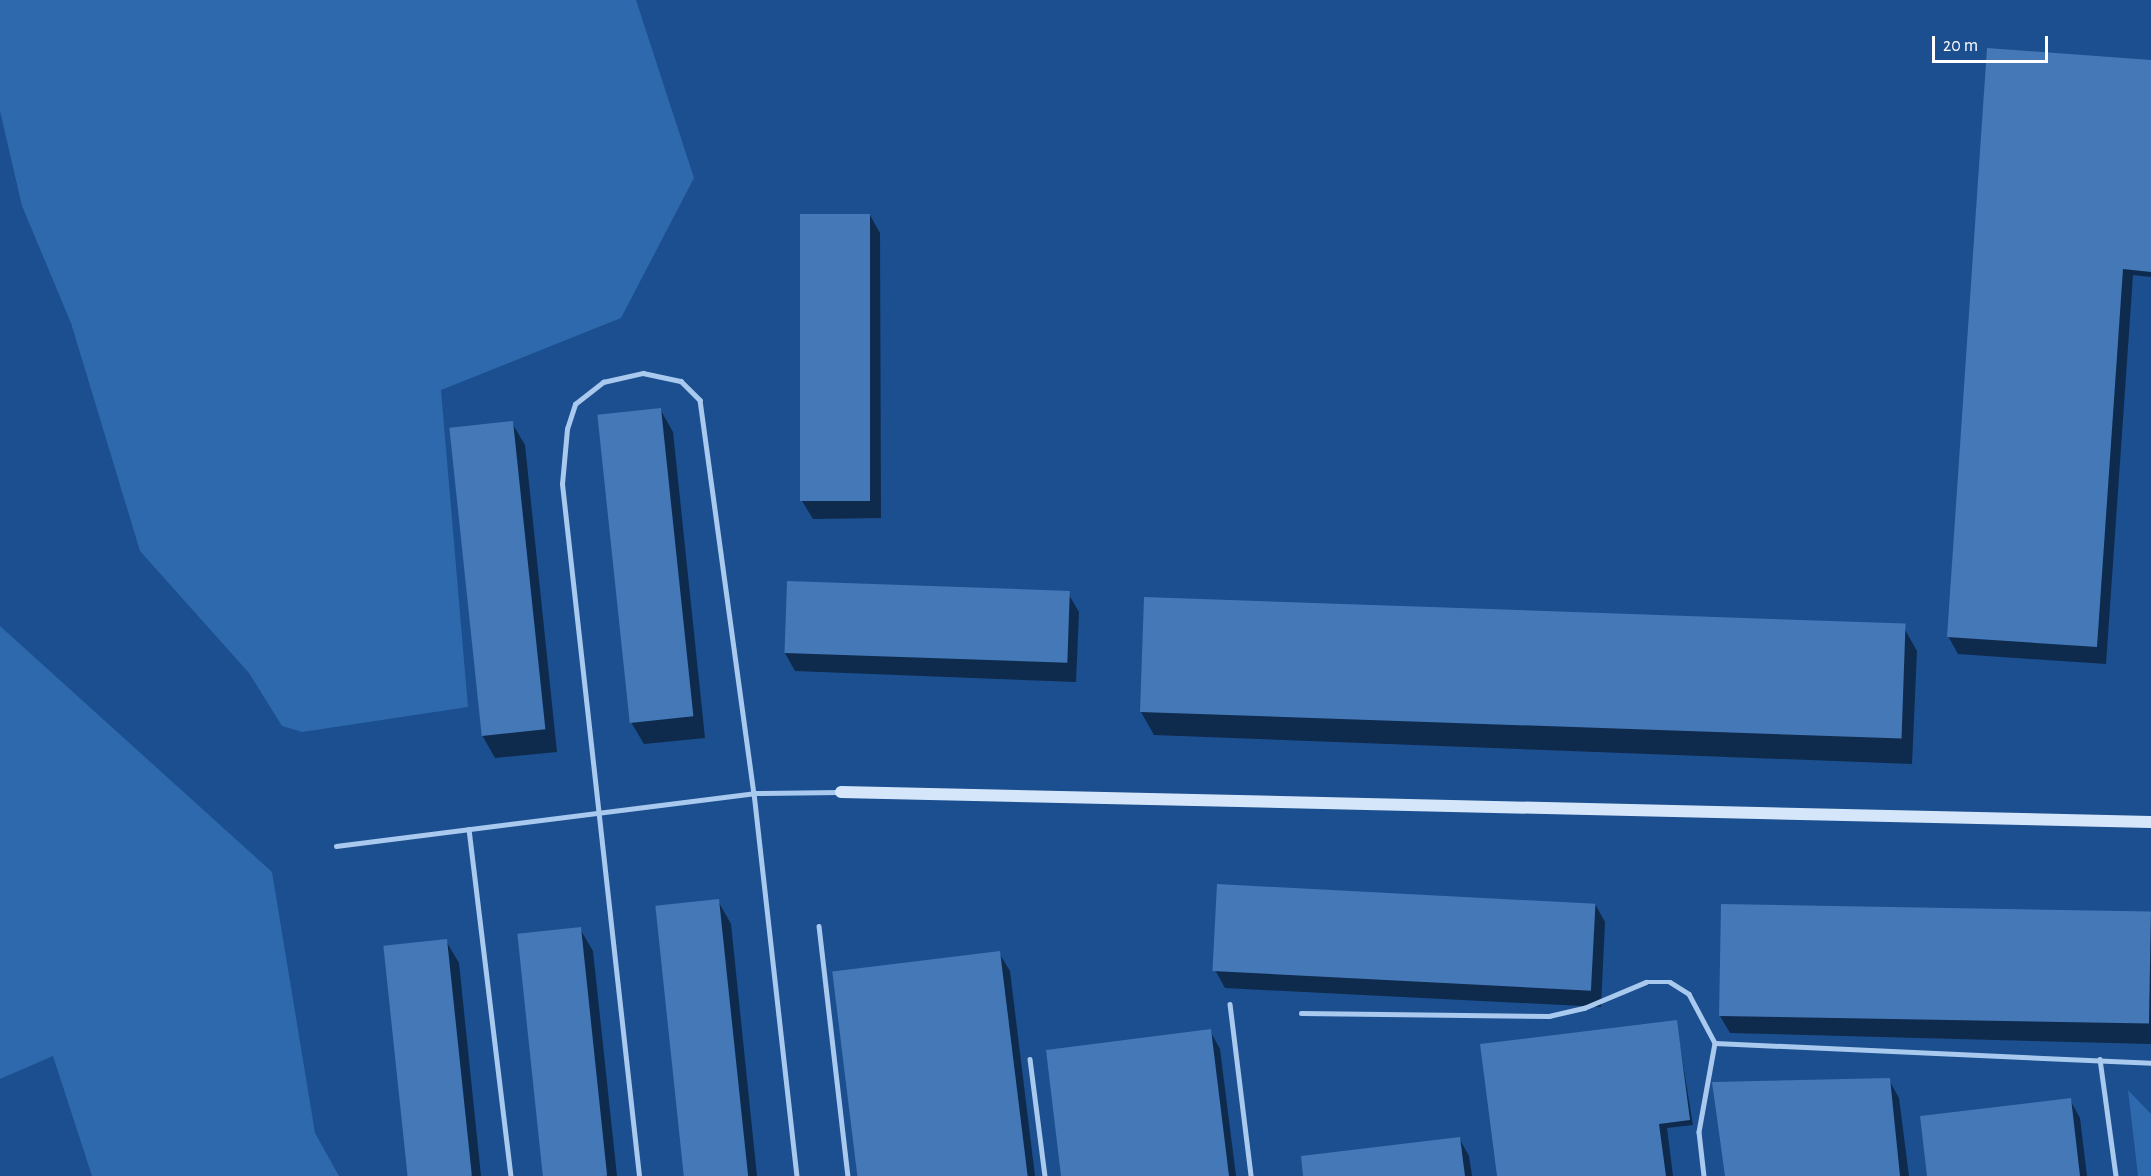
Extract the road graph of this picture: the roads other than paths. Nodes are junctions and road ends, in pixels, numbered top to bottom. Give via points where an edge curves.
1 (841, 792) joint
2 (754, 793) junction
3 (599, 812) junction
4 (2151, 822) edge
5 (470, 829) junction
6 (336, 846) dead end
7 (819, 926) dead end
8 (1230, 1004) dead end
9 (1301, 1013) dead end
10 (1715, 1043) junction
11 (1030, 1059) dead end
12 (2100, 1059) junction
13 (2151, 1063) edge
14 (511, 1176) edge
15 (639, 1176) edge
16 (797, 1176) edge
17 (848, 1176) edge
18 (1045, 1176) edge
19 (1251, 1176) edge
20 (1704, 1176) edge
21 (2116, 1176) edge

1 - 2 lane
1 - 4 street
2 - 3 lane
2 - 3 lane via 700,400 681,381 643,373 603,382 575,404 567,429 562,484
2 - 16 lane
3 - 5 lane
3 - 15 lane
5 - 6 lane
5 - 14 lane
7 - 17 lane
8 - 19 lane
9 - 10 lane via 1549,1016 1584,1008 1646,982 1670,982 1689,994
10 - 12 lane
10 - 20 lane via 1699,1132
11 - 18 lane
12 - 13 lane
12 - 21 lane

